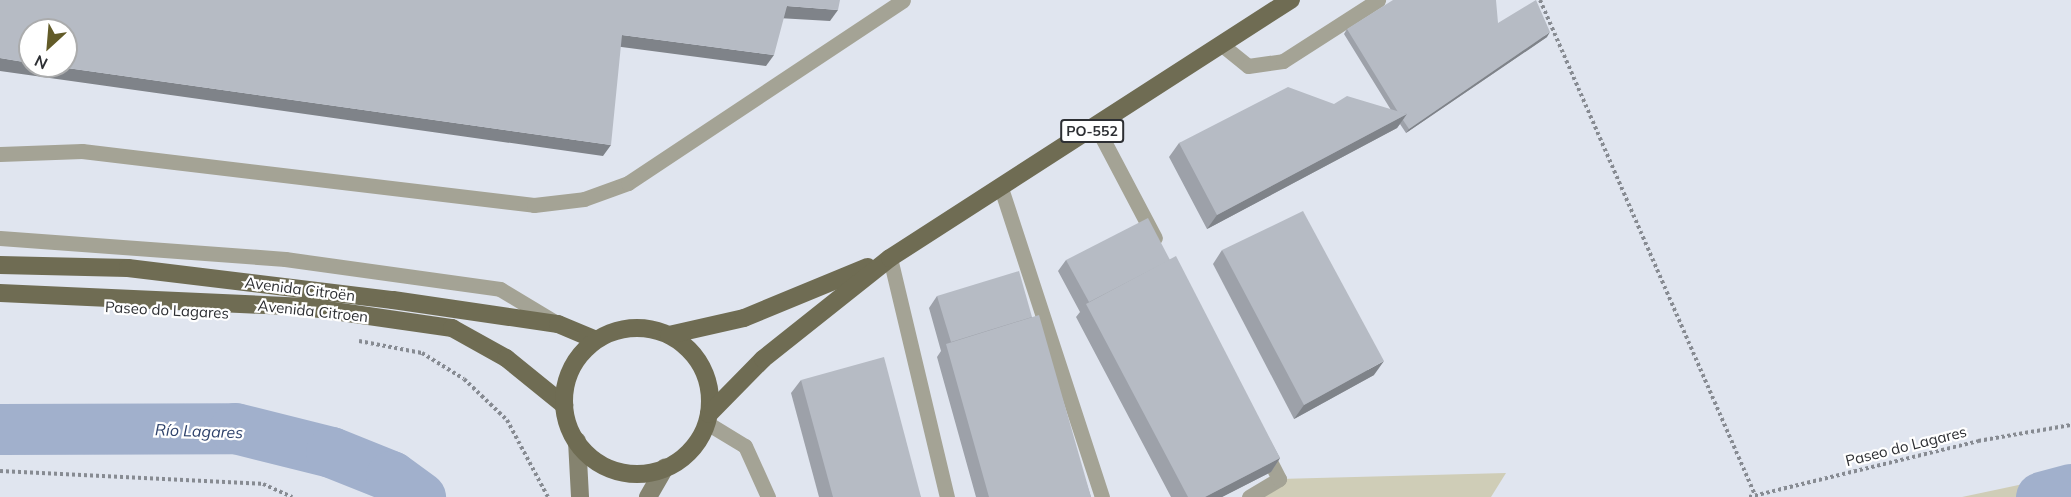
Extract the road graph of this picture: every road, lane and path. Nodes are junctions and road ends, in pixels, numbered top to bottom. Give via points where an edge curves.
1 (903, 0) edge
2 (1291, 0) edge
3 (1378, 0) edge
4 (1540, 0) edge
5 (1222, 45) junction
6 (1097, 128) junction
7 (0, 153) edge
8 (1001, 188) junction
9 (0, 238) edge
10 (1160, 249) edge
11 (890, 258) junction
12 (0, 265) edge
13 (0, 293) edge
14 (558, 324) junction
15 (669, 335) junction
16 (355, 340) dead end
17 (596, 340) junction
18 (564, 405) junction
19 (708, 418) junction
20 (2071, 425) edge
21 (1258, 437) edge
22 (577, 441) junction
23 (665, 468) junction
24 (0, 471) edge
25 (1755, 495) junction
26 (292, 497) edge
27 (548, 497) edge
28 (580, 497) edge
29 (648, 497) edge
30 (768, 497) edge
31 (947, 497) edge
32 (1102, 497) edge
33 (1250, 497) edge
34 (1749, 497) edge

1 - 7 lane via 628,183 584,199 534,205 82,151
2 - 5 main road, PO-552
3 - 5 lane via 1283,62 1248,66
4 - 25 path
5 - 6 main road, PO-552
6 - 8 main road, PO-552
6 - 10 lane
8 - 11 main road, PO-552
8 - 32 lane
9 - 14 lane via 285,259 500,289
11 - 15 main road via 744,318
11 - 19 main road via 763,359
11 - 31 lane
12 - 14 main road, Avenida Citroën via 128,268
13 - 18 main road, Avenida Citroen via 306,307 452,328 506,358
14 - 17 main road, Avenida Citroën
15 - 17 main road via 645,328 619,330
15 - 19 main road via 702,368
16 - 27 path via 423,354 464,379 507,420
17 - 18 main road via 574,365
18 - 22 main road
19 - 23 main road via 698,442
19 - 30 lane via 745,446
20 - 25 path, Paseo do Lagares via 1978,441
21 - 33 lane via 1280,479
22 - 23 main road via 594,459 616,471
22 - 28 main road
23 - 29 main road
24 - 26 path via 263,484
25 - 34 path, Paseo do Lagares

